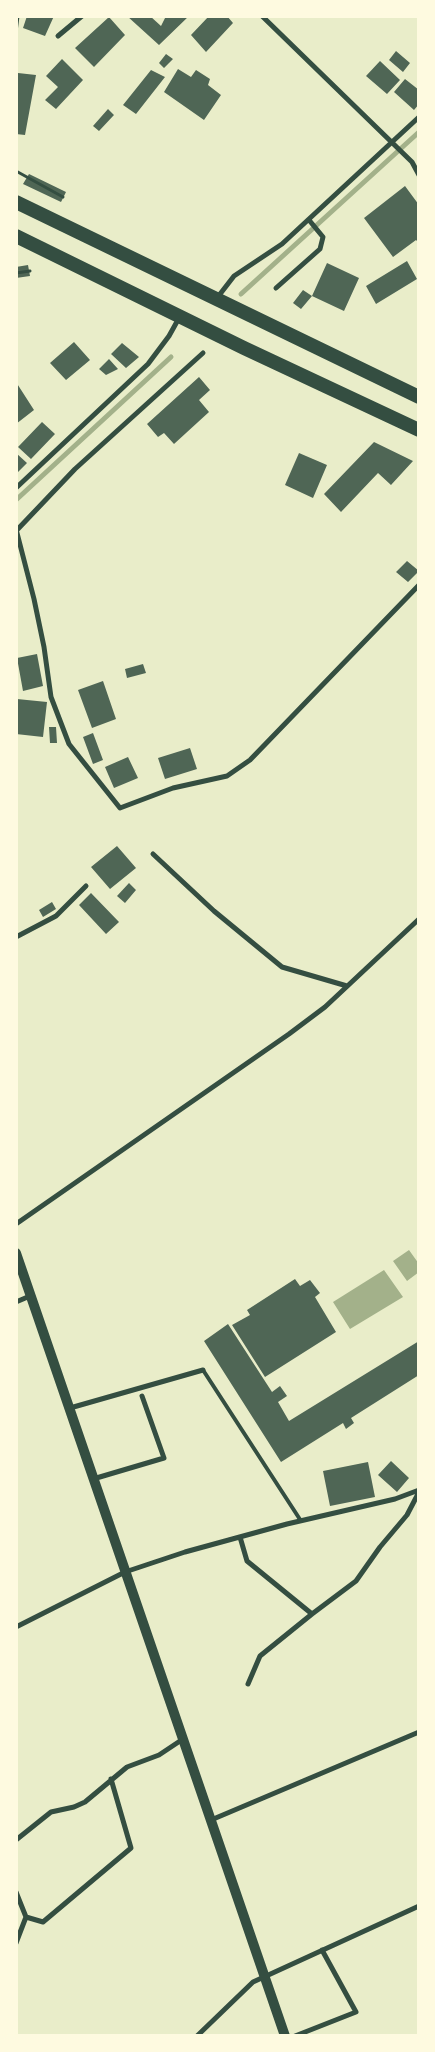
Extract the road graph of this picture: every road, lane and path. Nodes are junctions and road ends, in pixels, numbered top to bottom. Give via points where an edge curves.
1 (18, 16) edge
2 (82, 16) edge
3 (262, 16) edge
4 (16, 32) edge
5 (58, 36) dead end
6 (419, 118) edge
7 (391, 142) junction
8 (16, 171) edge
9 (419, 175) edge
10 (63, 198) dead end
11 (16, 202) edge
12 (309, 220) junction
13 (16, 236) edge
14 (30, 271) dead end
15 (16, 273) edge
16 (276, 288) dead end
17 (217, 300) junction
18 (180, 316) junction
19 (203, 353) dead end
20 (419, 397) edge
21 (419, 430) edge
22 (16, 488) edge
23 (17, 530) edge
24 (419, 585) edge
25 (153, 854) dead end
26 (86, 886) dead end
27 (419, 919) edge
28 (16, 937) edge
29 (347, 986) junction
30 (16, 1224) edge
31 (16, 1253) edge
32 (31, 1296) junction
33 (16, 1302) edge
34 (203, 1370) joint
35 (142, 1396) dead end
36 (69, 1408) junction
37 (93, 1479) junction
38 (419, 1491) edge
39 (301, 1521) junction
40 (240, 1537) junction
41 (125, 1572) junction
42 (312, 1614) junction
43 (16, 1627) edge
44 (248, 1684) dead end
45 (419, 1732) edge
46 (183, 1739) junction
47 (111, 1779) junction
48 (211, 1820) junction
49 (16, 1840) edge
50 (17, 1894) edge
51 (419, 1906) edge
52 (26, 1918) junction
53 (16, 1943) edge
54 (322, 1950) junction
55 (266, 1975) junction
56 (197, 2036) edge
57 (285, 2036) edge
58 (295, 2036) edge

1 - 4 path
2 - 5 street
3 - 7 street
6 - 7 street
7 - 9 street via 412,162
7 - 12 street
8 - 10 path
11 - 17 highway
12 - 16 street via 323,237 320,249
12 - 17 street via 282,244 234,276
13 - 18 highway
14 - 15 path
17 - 20 highway
18 - 21 highway
18 - 22 street via 148,364
19 - 23 street via 75,469
23 - 24 street via 44,647 51,697 69,744 120,808 173,788 227,776 250,760
25 - 29 street via 282,967
26 - 28 street via 56,916
27 - 29 street
29 - 30 street via 289,1034
31 - 32 main road
32 - 33 street
32 - 36 main road
34 - 36 street
34 - 39 lane
35 - 37 street via 164,1458
36 - 37 main road
37 - 41 main road
38 - 39 street
38 - 42 street via 407,1515 356,1581
39 - 40 street
40 - 41 street
40 - 42 street via 247,1561
41 - 43 street
41 - 46 main road
42 - 44 street via 260,1656
45 - 48 street
46 - 47 street via 159,1755 127,1767
46 - 48 main road
47 - 49 street via 85,1802 51,1812
47 - 52 street via 131,1848 43,1922
48 - 55 main road
50 - 52 street
51 - 54 street
52 - 53 street
54 - 55 street
54 - 58 street via 356,2012
55 - 56 street via 253,1982
55 - 57 main road

